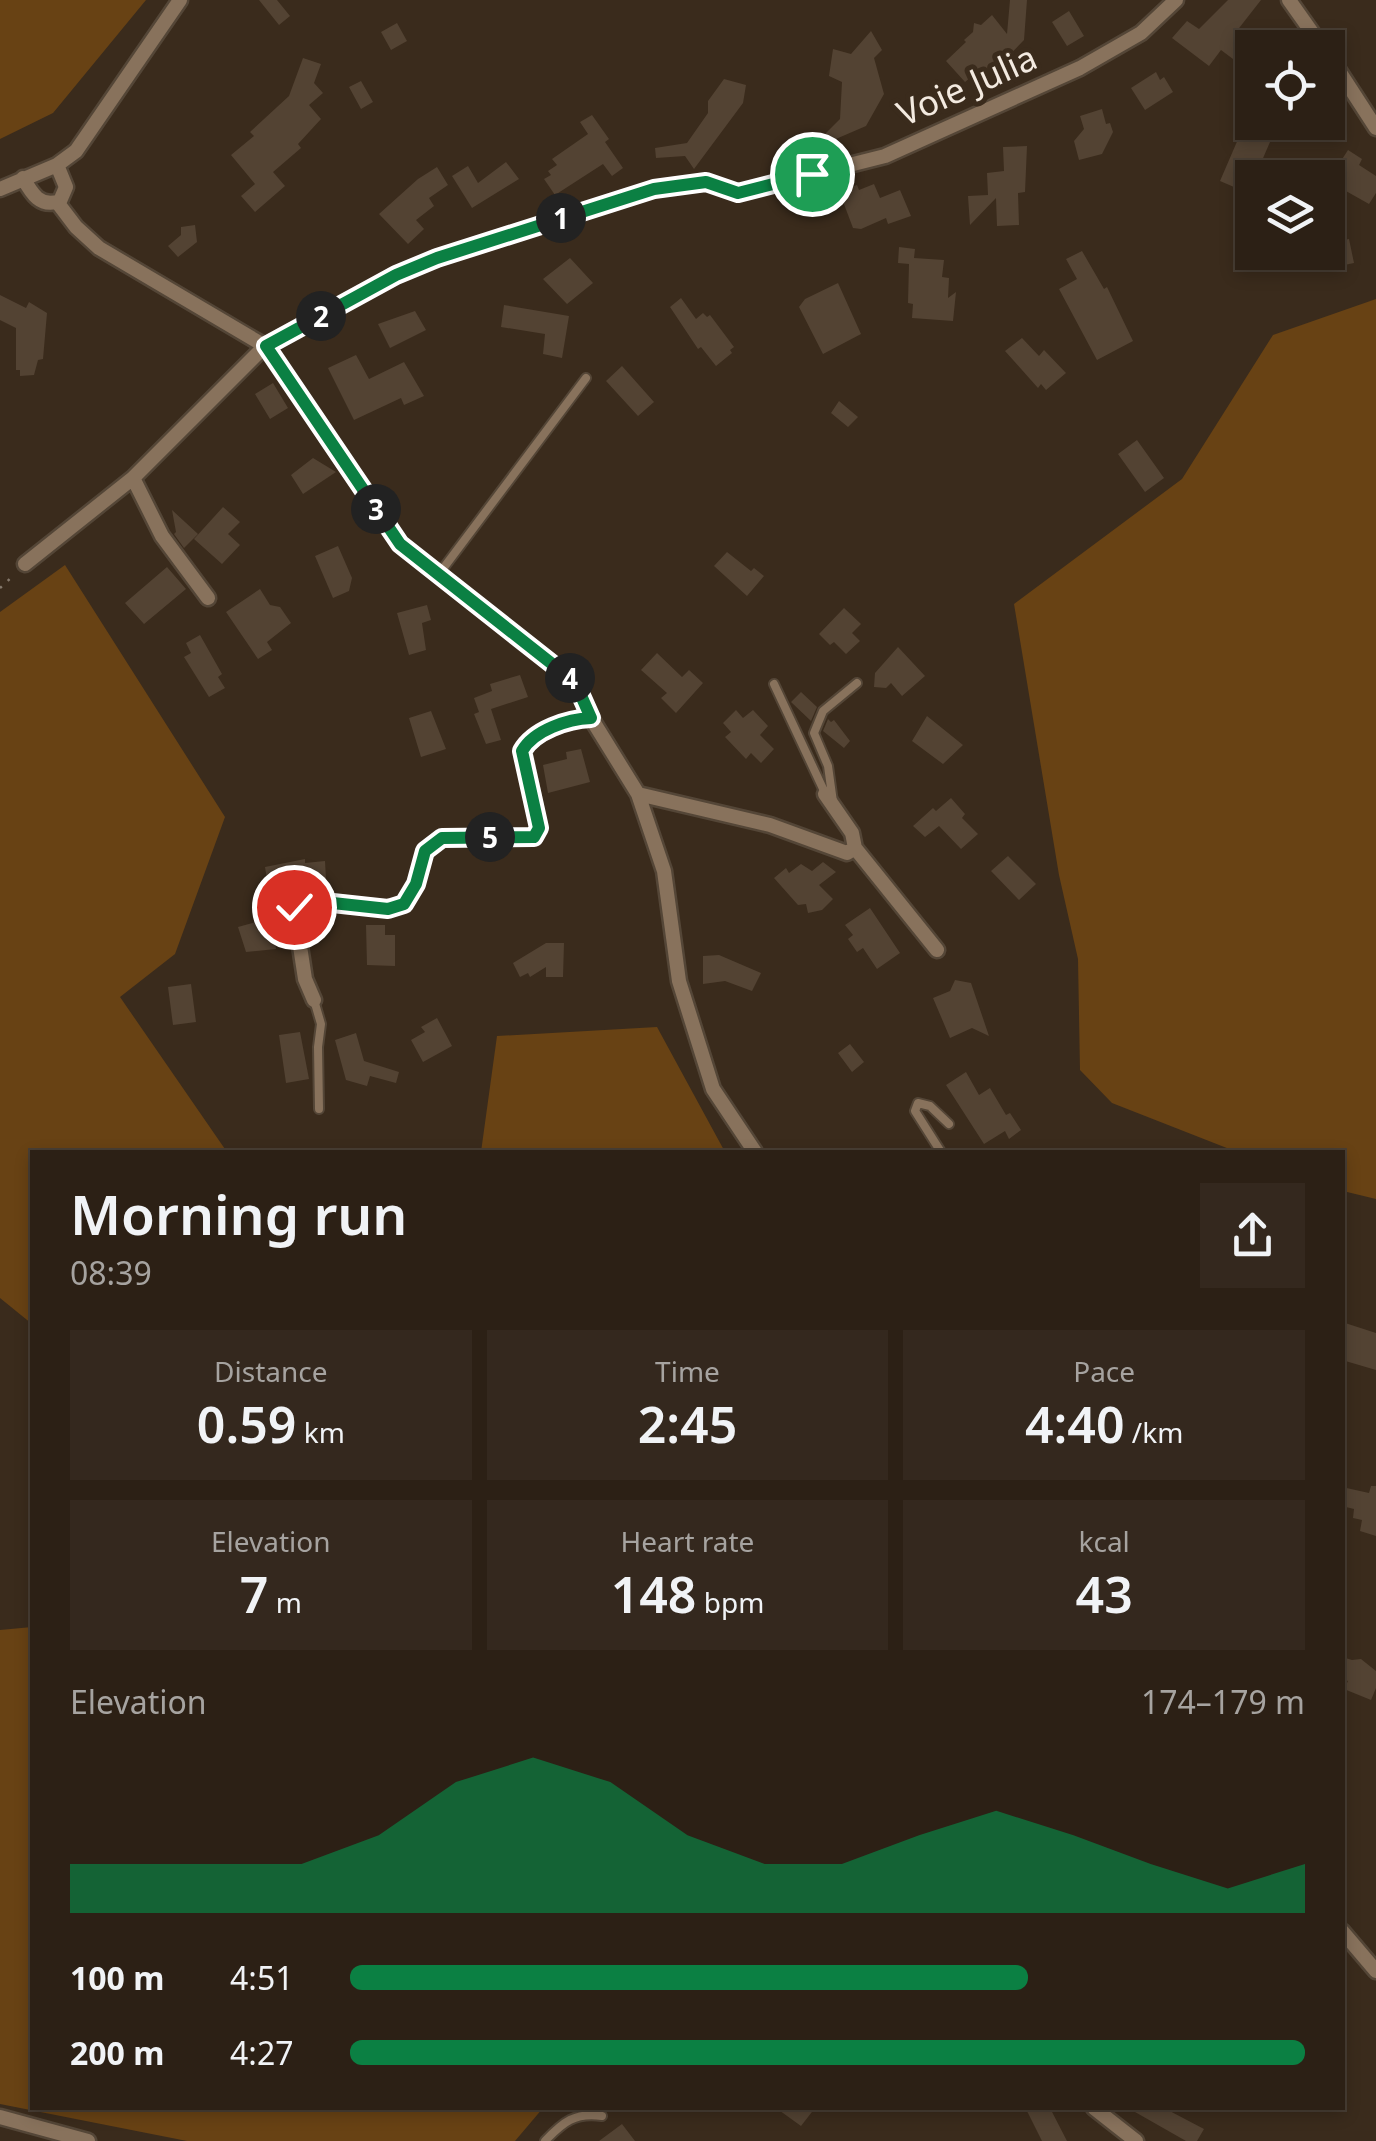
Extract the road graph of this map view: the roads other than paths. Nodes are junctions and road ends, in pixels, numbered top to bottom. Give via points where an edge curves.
1 (180, 0) edge
2 (1176, 0) edge
3 (1289, 0) edge
4 (1310, 30) edge
5 (1345, 80) edge
6 (1376, 128) edge
7 (58, 165) junction
8 (23, 178) junction
9 (0, 188) edge
10 (57, 202) junction
11 (266, 346) junction
12 (586, 378) dead end
13 (132, 478) junction
14 (24, 564) road end
15 (438, 574) junction
16 (208, 598) dead end
17 (774, 684) dead end
18 (857, 684) dead end
19 (591, 718) junction
20 (638, 794) junction
21 (829, 800) junction
22 (855, 848) junction
23 (937, 950) dead end
24 (314, 1000) joint
25 (319, 1109) dead end
26 (949, 1124) dead end
27 (754, 1150) edge
28 (940, 1150) edge
29 (1345, 1935) edge
30 (1376, 1970) edge
31 (1096, 2110) edge
32 (602, 2116) dead end
33 (0, 2117) edge
34 (1134, 2140) edge
35 (88, 2141) edge
36 (545, 2141) edge

1 - 7 street via 93,131
2 - 11 street, Voie Julia via 1141,34 1080,68 884,156 738,193 706,182 654,189 437,258
3 - 4 street
5 - 6 street
7 - 8 street
7 - 10 street via 66,187
8 - 9 street
8 - 10 street via 36,199
10 - 11 street via 100,248
11 - 13 street, Voie Julia
11 - 15 street via 400,544
12 - 15 lane
13 - 14 street, Voie Julia
13 - 16 street via 162,536
15 - 19 street via 575,682
17 - 21 lane
18 - 21 lane via 823,711 814,734 833,786
19 - 20 street
19 - 24 street via 528,740 522,751 539,828 534,837 442,838 425,851 404,904 388,909 305,900 294,907
20 - 22 street via 847,852
20 - 27 street via 664,871 679,981 713,1089
21 - 22 street
22 - 23 street
24 - 25 lane via 321,1024
26 - 28 lane via 918,1102 914,1110
29 - 30 street
31 - 34 street
32 - 36 lane via 584,2114
33 - 35 street

